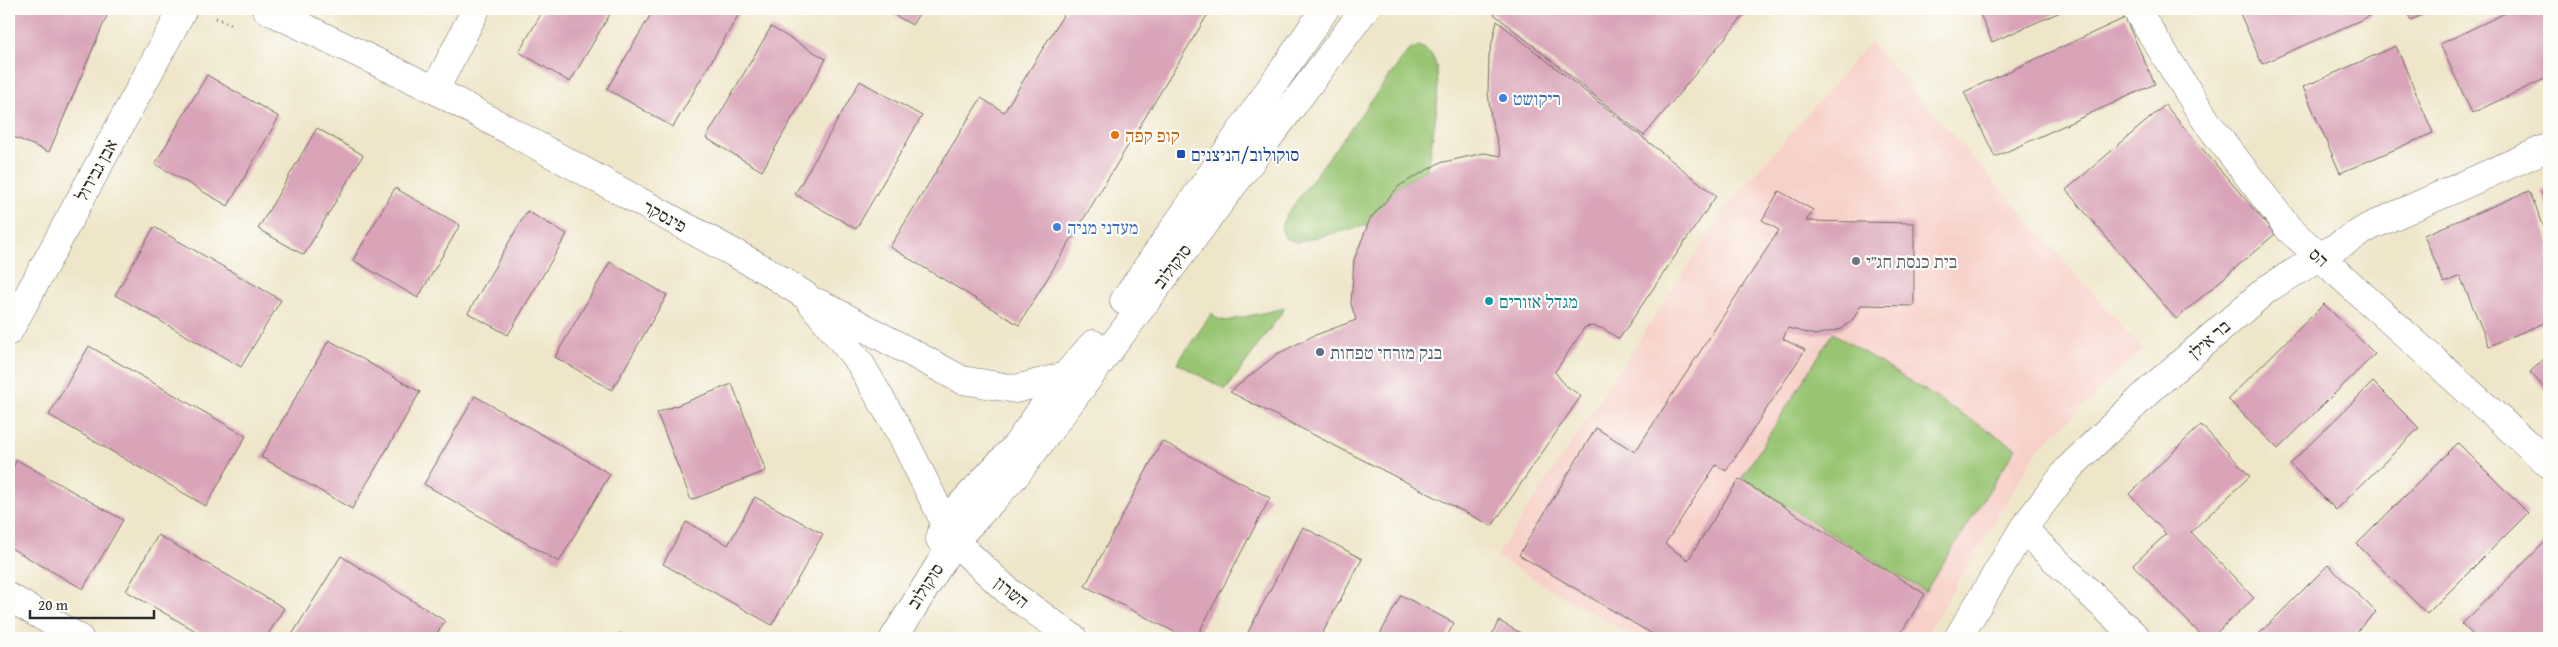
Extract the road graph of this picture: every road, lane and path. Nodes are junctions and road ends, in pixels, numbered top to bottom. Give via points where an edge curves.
1 (183, 9) edge
2 (266, 9) edge
3 (476, 9) edge
4 (1325, 9) edge
5 (1366, 9) edge
6 (2136, 9) edge
7 (435, 90) junction
8 (2549, 147) edge
9 (2320, 257) junction
10 (806, 296) junction
11 (9, 331) edge
12 (1065, 376) junction
13 (2549, 464) edge
14 (2023, 529) junction
15 (949, 532) junction
16 (9, 597) edge
17 (899, 629) edge
18 (79, 638) edge
19 (1073, 638) edge
20 (1958, 638) edge
21 (2137, 638) edge

1 - 11 street, אבן גבירול
2 - 7 street, פינסקר
3 - 7 street
4 - 12 street, סוקולוב via 1098,339
5 - 15 street, סוקולוב via 1015,476
6 - 9 street, הס via 2207,122 2289,229
7 - 10 street, פינסקר via 767,271
8 - 9 street, בר אילן via 2369,227
9 - 13 street, הס
9 - 14 street, בר אילן via 2267,289 2151,389 2069,468
10 - 12 street via 962,380 1016,389
10 - 15 street, פינסקר via 860,362 903,438
12 - 15 street, סוקולוב
14 - 20 street, בר אילן
14 - 21 street
15 - 17 street, סוקולוב
15 - 19 street, השרון via 1009,592
16 - 18 street

